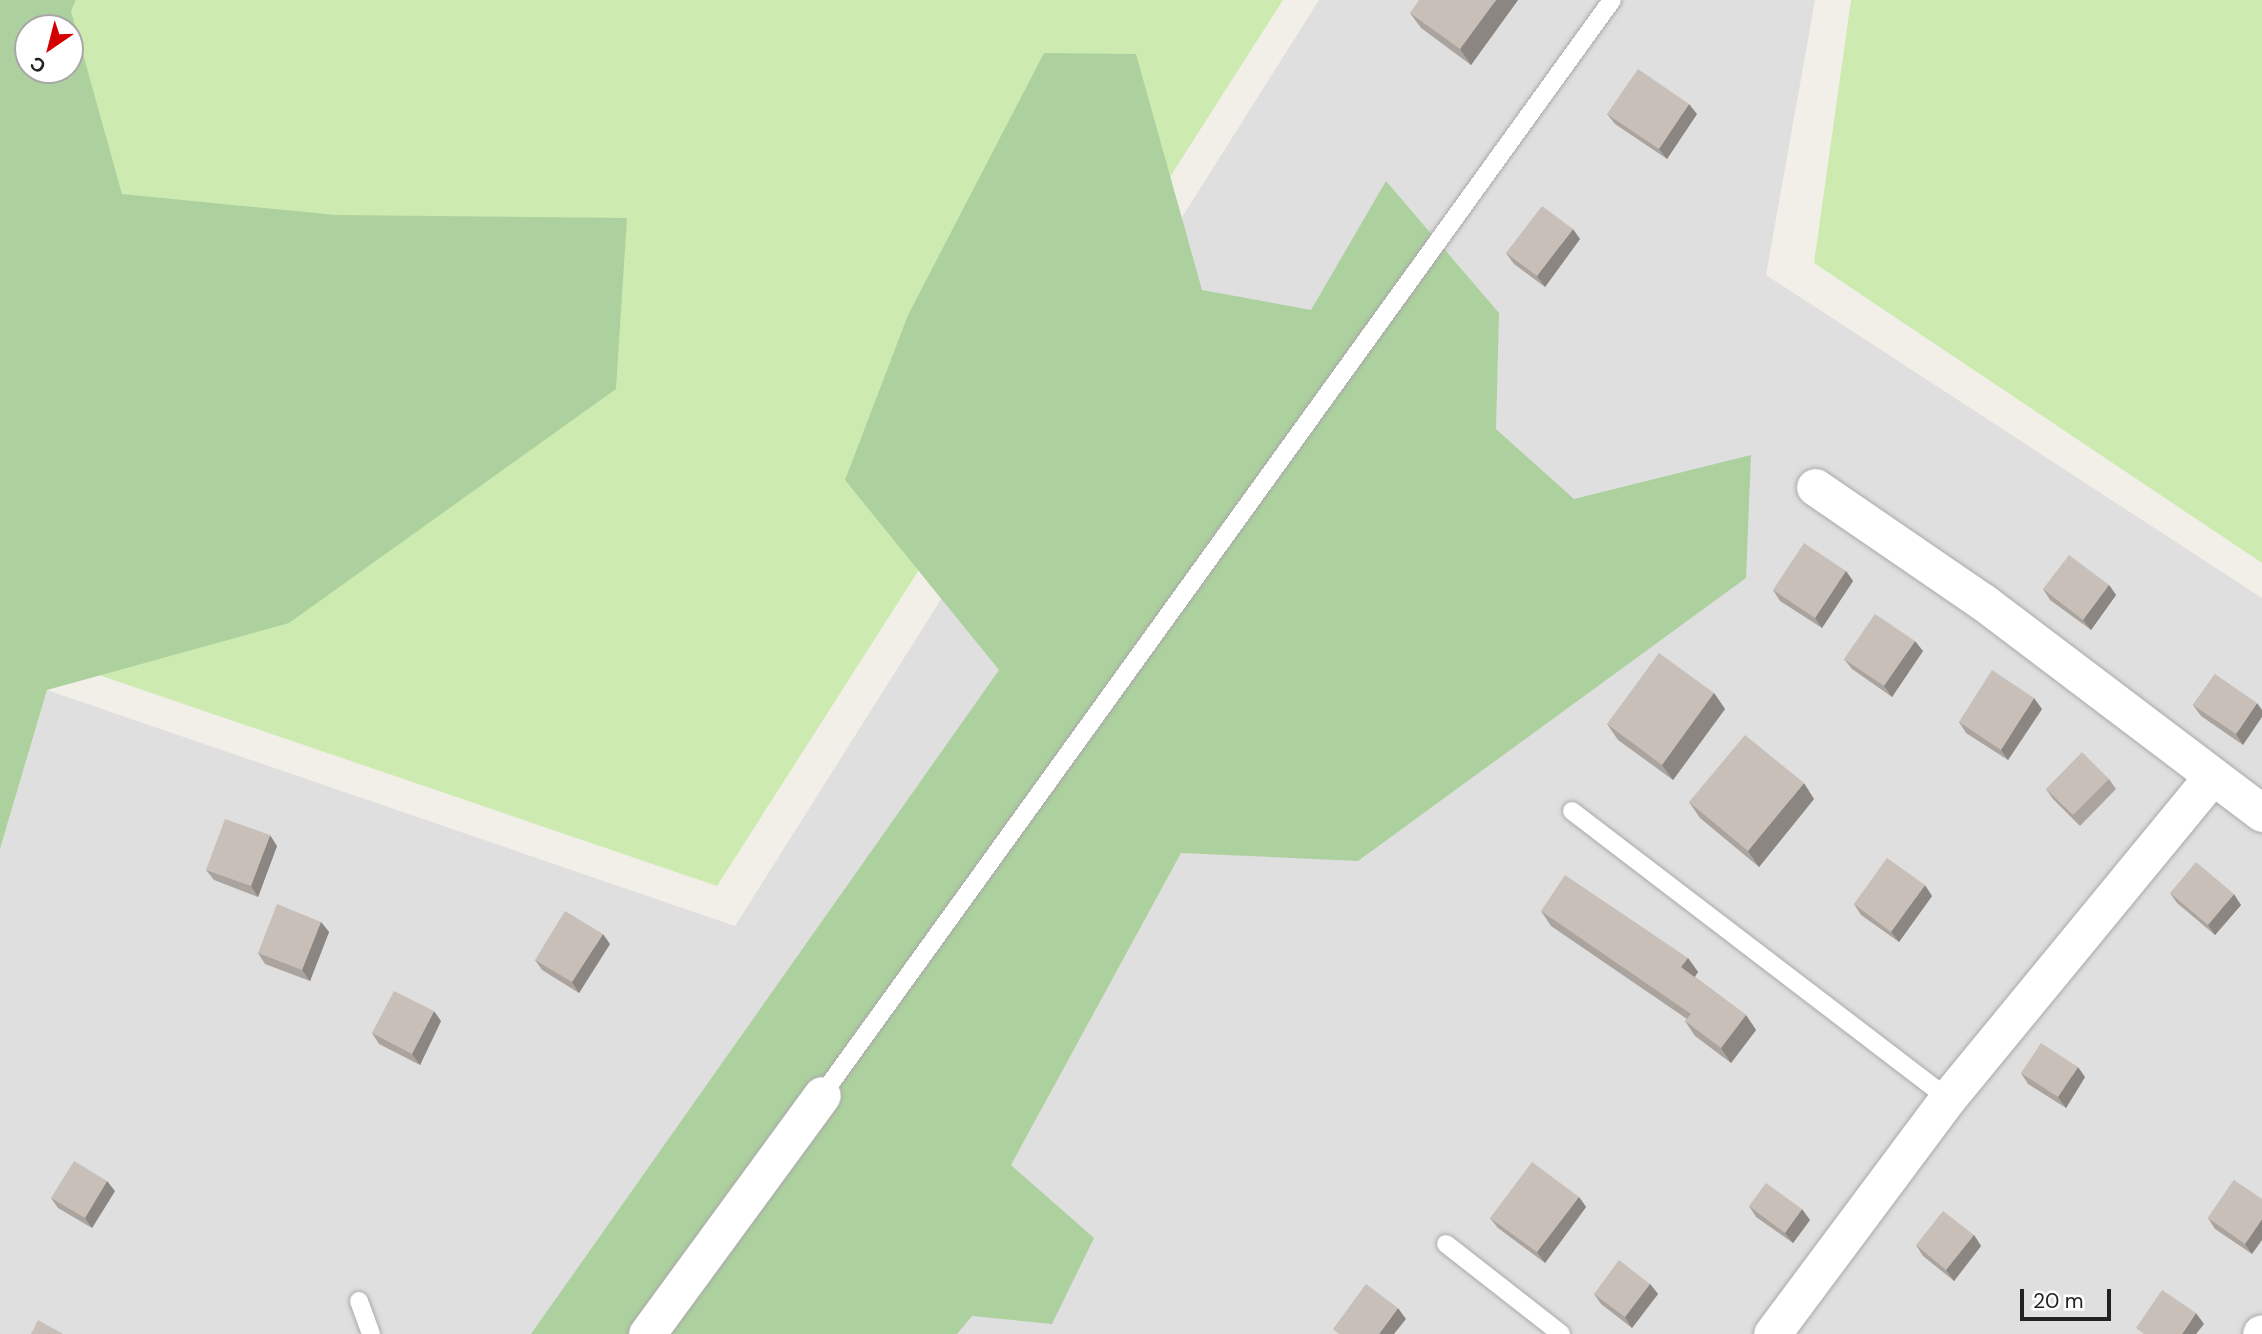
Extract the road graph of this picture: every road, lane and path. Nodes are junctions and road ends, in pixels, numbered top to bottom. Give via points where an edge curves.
1 (1612, 0) edge
2 (1815, 487) dead end
3 (2212, 777) junction
4 (1572, 811) dead end
5 (2262, 813) edge
6 (822, 1095) joint
7 (1948, 1098) junction
8 (1446, 1244) dead end
9 (359, 1301) dead end
10 (371, 1334) edge
11 (647, 1334) edge
12 (1561, 1334) edge
13 (1772, 1334) edge

1 - 6 lane
2 - 3 street via 1983,602
3 - 5 street
3 - 7 street
4 - 7 lane
6 - 11 street
7 - 13 street
8 - 12 lane
9 - 10 lane

